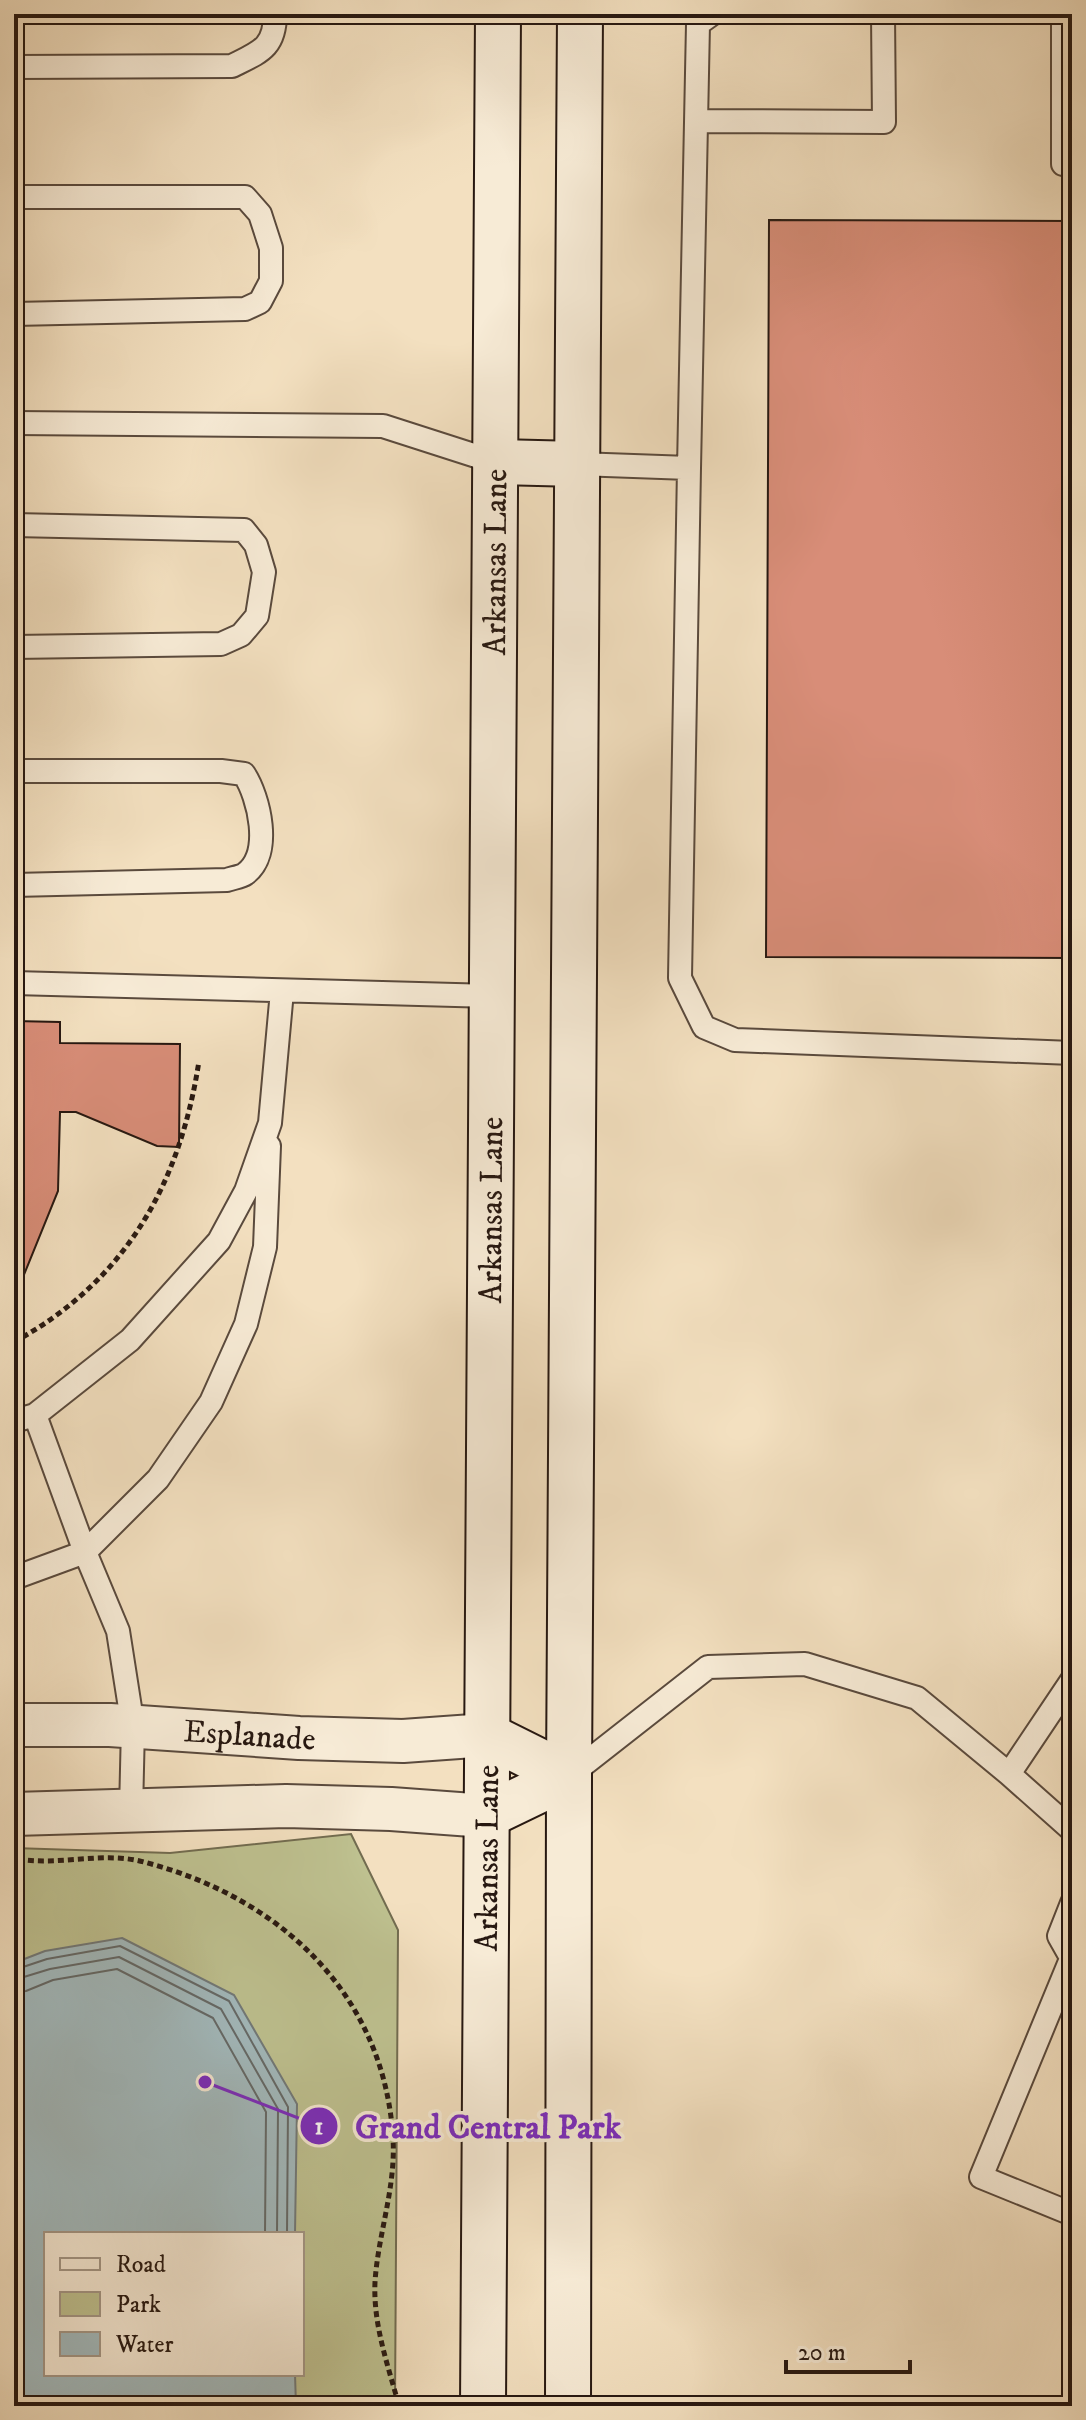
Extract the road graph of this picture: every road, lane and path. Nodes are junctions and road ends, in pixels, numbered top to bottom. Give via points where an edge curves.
1 (275, 14) edge
2 (498, 14) edge
3 (580, 14) edge
4 (712, 14) edge
5 (883, 14) edge
6 (1063, 14) edge
7 (14, 67) edge
8 (697, 121) junction
9 (1072, 164) edge
10 (14, 197) edge
11 (14, 314) edge
12 (14, 423) edge
13 (495, 462) junction
14 (578, 464) junction
15 (689, 468) junction
16 (14, 525) edge
17 (14, 647) edge
18 (14, 771) edge
19 (14, 885) edge
20 (14, 983) edge
21 (282, 991) junction
22 (492, 996) junction
23 (1072, 1053) edge
24 (199, 1061) dead end
25 (270, 1123) junction
26 (14, 1342) edge
27 (24, 1418) edge
28 (85, 1552) junction
29 (14, 1578) edge
30 (1072, 1680) edge
31 (14, 1725) edge
32 (133, 1727) junction
33 (487, 1735) junction
34 (1009, 1774) junction
35 (569, 1776) junction
36 (131, 1811) junction
37 (14, 1814) edge
38 (486, 1816) junction
39 (1072, 1830) edge
40 (14, 1858) edge
41 (1072, 1903) edge
42 (1072, 1959) edge
43 (1072, 2214) edge
44 (399, 2406) edge
45 (483, 2406) edge
46 (568, 2406) edge

1 - 7 lane via 275,33 260,53 232,66
2 - 13 main road, Arkansas Lane
3 - 14 main road
4 - 8 lane via 698,24
5 - 8 lane via 884,122
6 - 9 lane via 1063,164
8 - 15 lane
10 - 11 lane via 245,197 260,214 271,248 271,281 260,302 245,309
12 - 13 lane via 383,426
13 - 14 main road
13 - 22 main road, Arkansas Lane
14 - 15 lane
14 - 35 main road
15 - 23 lane via 680,978 704,1027 735,1040
16 - 17 lane via 244,530 256,545 264,572 257,616 241,635 221,644
18 - 19 lane via 244,774 259,811 260,852 245,874 227,880
20 - 21 lane
21 - 22 lane
21 - 25 lane
22 - 33 main road, Arkansas Lane
24 - 26 path via 183,1138 150,1211 79,1298
25 - 27 lane via 246,1191 219,1241 130,1340
25 - 28 lane via 265,1247 246,1324 211,1402 158,1479
27 - 28 lane
28 - 29 lane
28 - 32 lane via 118,1631
30 - 34 lane
31 - 32 street, Esplanade
32 - 33 street, Esplanade via 403,1741
32 - 36 lane
33 - 35 main road
33 - 38 main road, Arkansas Lane
34 - 35 lane via 917,1698 805,1664 708,1667
34 - 39 lane
35 - 38 main road
35 - 46 main road
36 - 37 street
36 - 38 street via 286,1806
38 - 45 main road, Arkansas Lane
40 - 44 path via 142,1861 209,1884 266,1914 297,1938 346,1997 379,2065 391,2126 393,2176 375,2281 376,2324
41 - 42 lane via 1059,1936
42 - 43 lane via 981,2177

